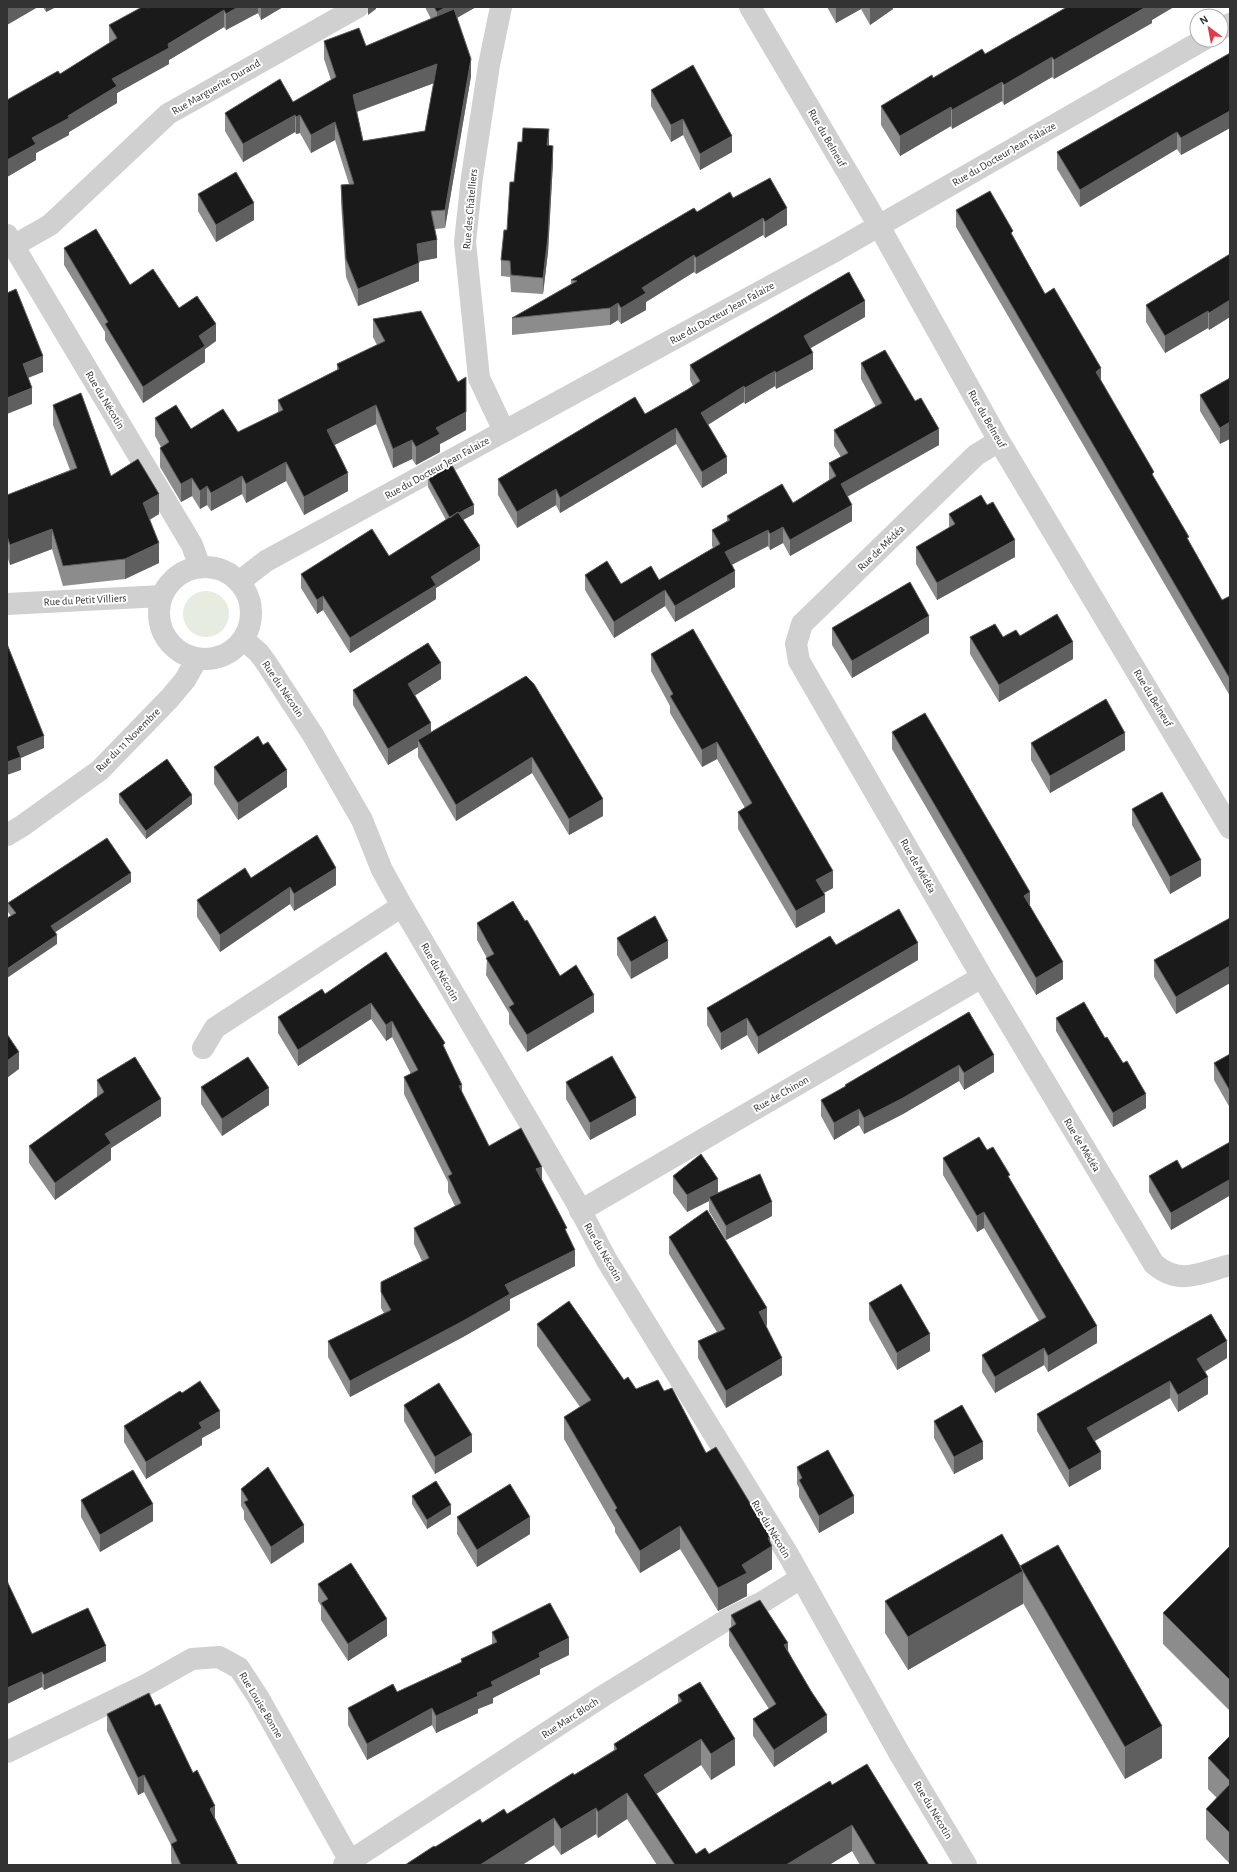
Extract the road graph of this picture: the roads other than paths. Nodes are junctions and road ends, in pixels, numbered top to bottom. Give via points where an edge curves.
1 (358, 7) edge
2 (750, 7) edge
3 (500, 10) edge
4 (1189, 48) edge
5 (879, 226) junction
6 (10, 240) edge
7 (504, 431) junction
8 (999, 441) junction
9 (200, 568) junction
10 (239, 582) junction
11 (162, 596) junction
12 (7, 604) edge
13 (243, 639) junction
14 (197, 658) junction
15 (1230, 828) edge
16 (7, 835) edge
17 (402, 906) junction
18 (982, 977) junction
19 (203, 1048) dead end
20 (580, 1211) junction
21 (1230, 1265) edge
22 (801, 1578) junction
23 (7, 1752) edge
24 (347, 1863) edge
25 (966, 1865) edge

1 - 6 street, Rue Marguerite Durand via 168,114 50,225
2 - 5 street, Rue du Belneuf
3 - 7 street, Rue des Châtelliers via 472,177 465,242 479,378
4 - 5 street, Rue du Docteur Jean Falaize
5 - 7 street, Rue du Docteur Jean Falaize
5 - 8 street, Rue du Belneuf
6 - 9 street, Rue du Nécotin via 192,545
7 - 10 street, Rue du Docteur Jean Falaize via 266,561
8 - 15 street, Rue du Belneuf
8 - 18 street, Rue de Médéa via 976,455 802,624 796,644 799,661
9 - 10 street via 215,568 228,573
9 - 11 street via 188,570 177,577
10 - 13 street via 247,592 251,604 249,628
11 - 12 street, Rue du Petit Villiers
11 - 14 street via 159,609 160,623 165,636 184,654
13 - 14 street via 223,656
13 - 17 street, Rue du Nécotin via 259,653 313,735 362,820 382,870
14 - 16 street, Rue du 11 Novembre via 185,680 100,770
17 - 19 street via 215,1028
17 - 20 street, Rue du Nécotin
18 - 20 street, Rue de Chinon
18 - 21 street, Rue de Médéa via 1154,1264 1176,1277 1195,1275
20 - 22 street, Rue du Nécotin via 606,1259
22 - 24 street, Rue Marc Bloch via 761,1603 728,1619 603,1696
22 - 25 street, Rue du Nécotin via 898,1751
23 - 24 street, Rue Louise Bonne via 144,1686 192,1659 219,1657 239,1668 258,1697

